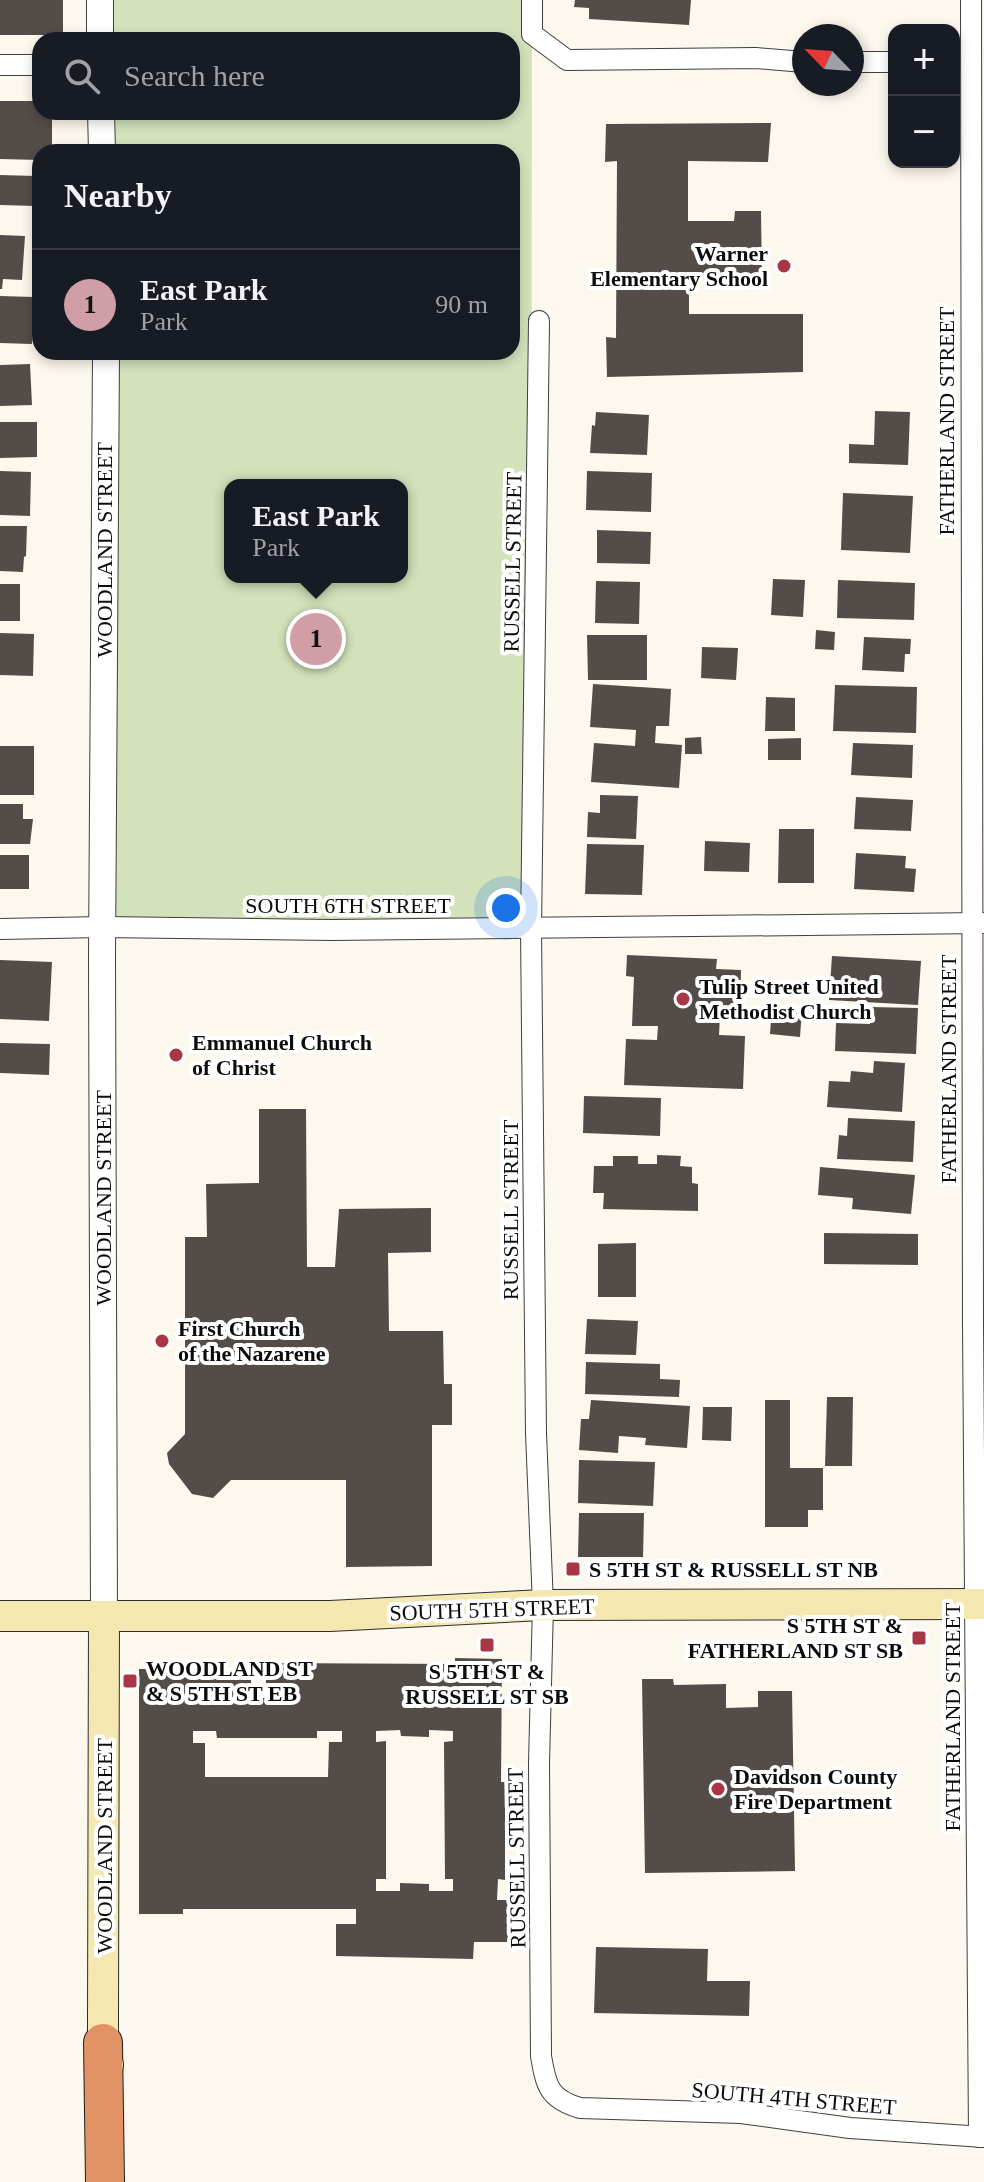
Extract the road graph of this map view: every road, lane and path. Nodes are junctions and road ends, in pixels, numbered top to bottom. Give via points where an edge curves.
1 (100, 0) edge
2 (532, 0) edge
3 (971, 0) edge
4 (100, 32) edge
5 (792, 61) edge
6 (970, 61) edge
7 (864, 62) edge
8 (888, 62) edge
9 (0, 65) edge
10 (32, 65) edge
11 (101, 120) edge
12 (102, 144) edge
13 (539, 321) dead end
14 (106, 360) edge
15 (978, 923) edge
16 (102, 927) junction
17 (0, 929) edge
18 (531, 929) junction
19 (980, 1604) edge
20 (543, 1605) junction
21 (0, 1616) edge
22 (104, 1616) junction
23 (103, 2043) junction
24 (555, 2095) joint
25 (981, 2137) edge
26 (88, 2182) edge
27 (105, 2182) edge
28 (124, 2182) edge

1 - 4 street
2 - 5 street via 532,34 567,60
3 - 6 street, FATHERLAND STREET
6 - 15 street, FATHERLAND STREET
7 - 8 street
9 - 10 street
11 - 12 street
13 - 18 street, RUSSELL STREET
14 - 16 street, WOODLAND STREET
15 - 18 street, SOUTH 6TH STREET
15 - 19 street, FATHERLAND STREET
16 - 17 street, SOUTH 6TH STREET
16 - 18 street, SOUTH 6TH STREET
16 - 22 street, WOODLAND STREET
18 - 20 street, RUSSELL STREET
19 - 20 main road, SOUTH 5TH STREET
19 - 25 street, FATHERLAND STREET via 974,1673
20 - 22 main road, SOUTH 5TH STREET via 330,1616
20 - 24 street, RUSSELL STREET via 541,2056 545,2083
21 - 22 main road, SOUTH 5TH STREET
22 - 23 main road, WOODLAND STREET
23 - 26 main road, WOODLAND STREET via 93,2093
23 - 27 highway
23 - 28 main road, WOODLAND STREET
24 - 25 street, SOUTH 4TH STREET via 580,2108 741,2113 850,2128

